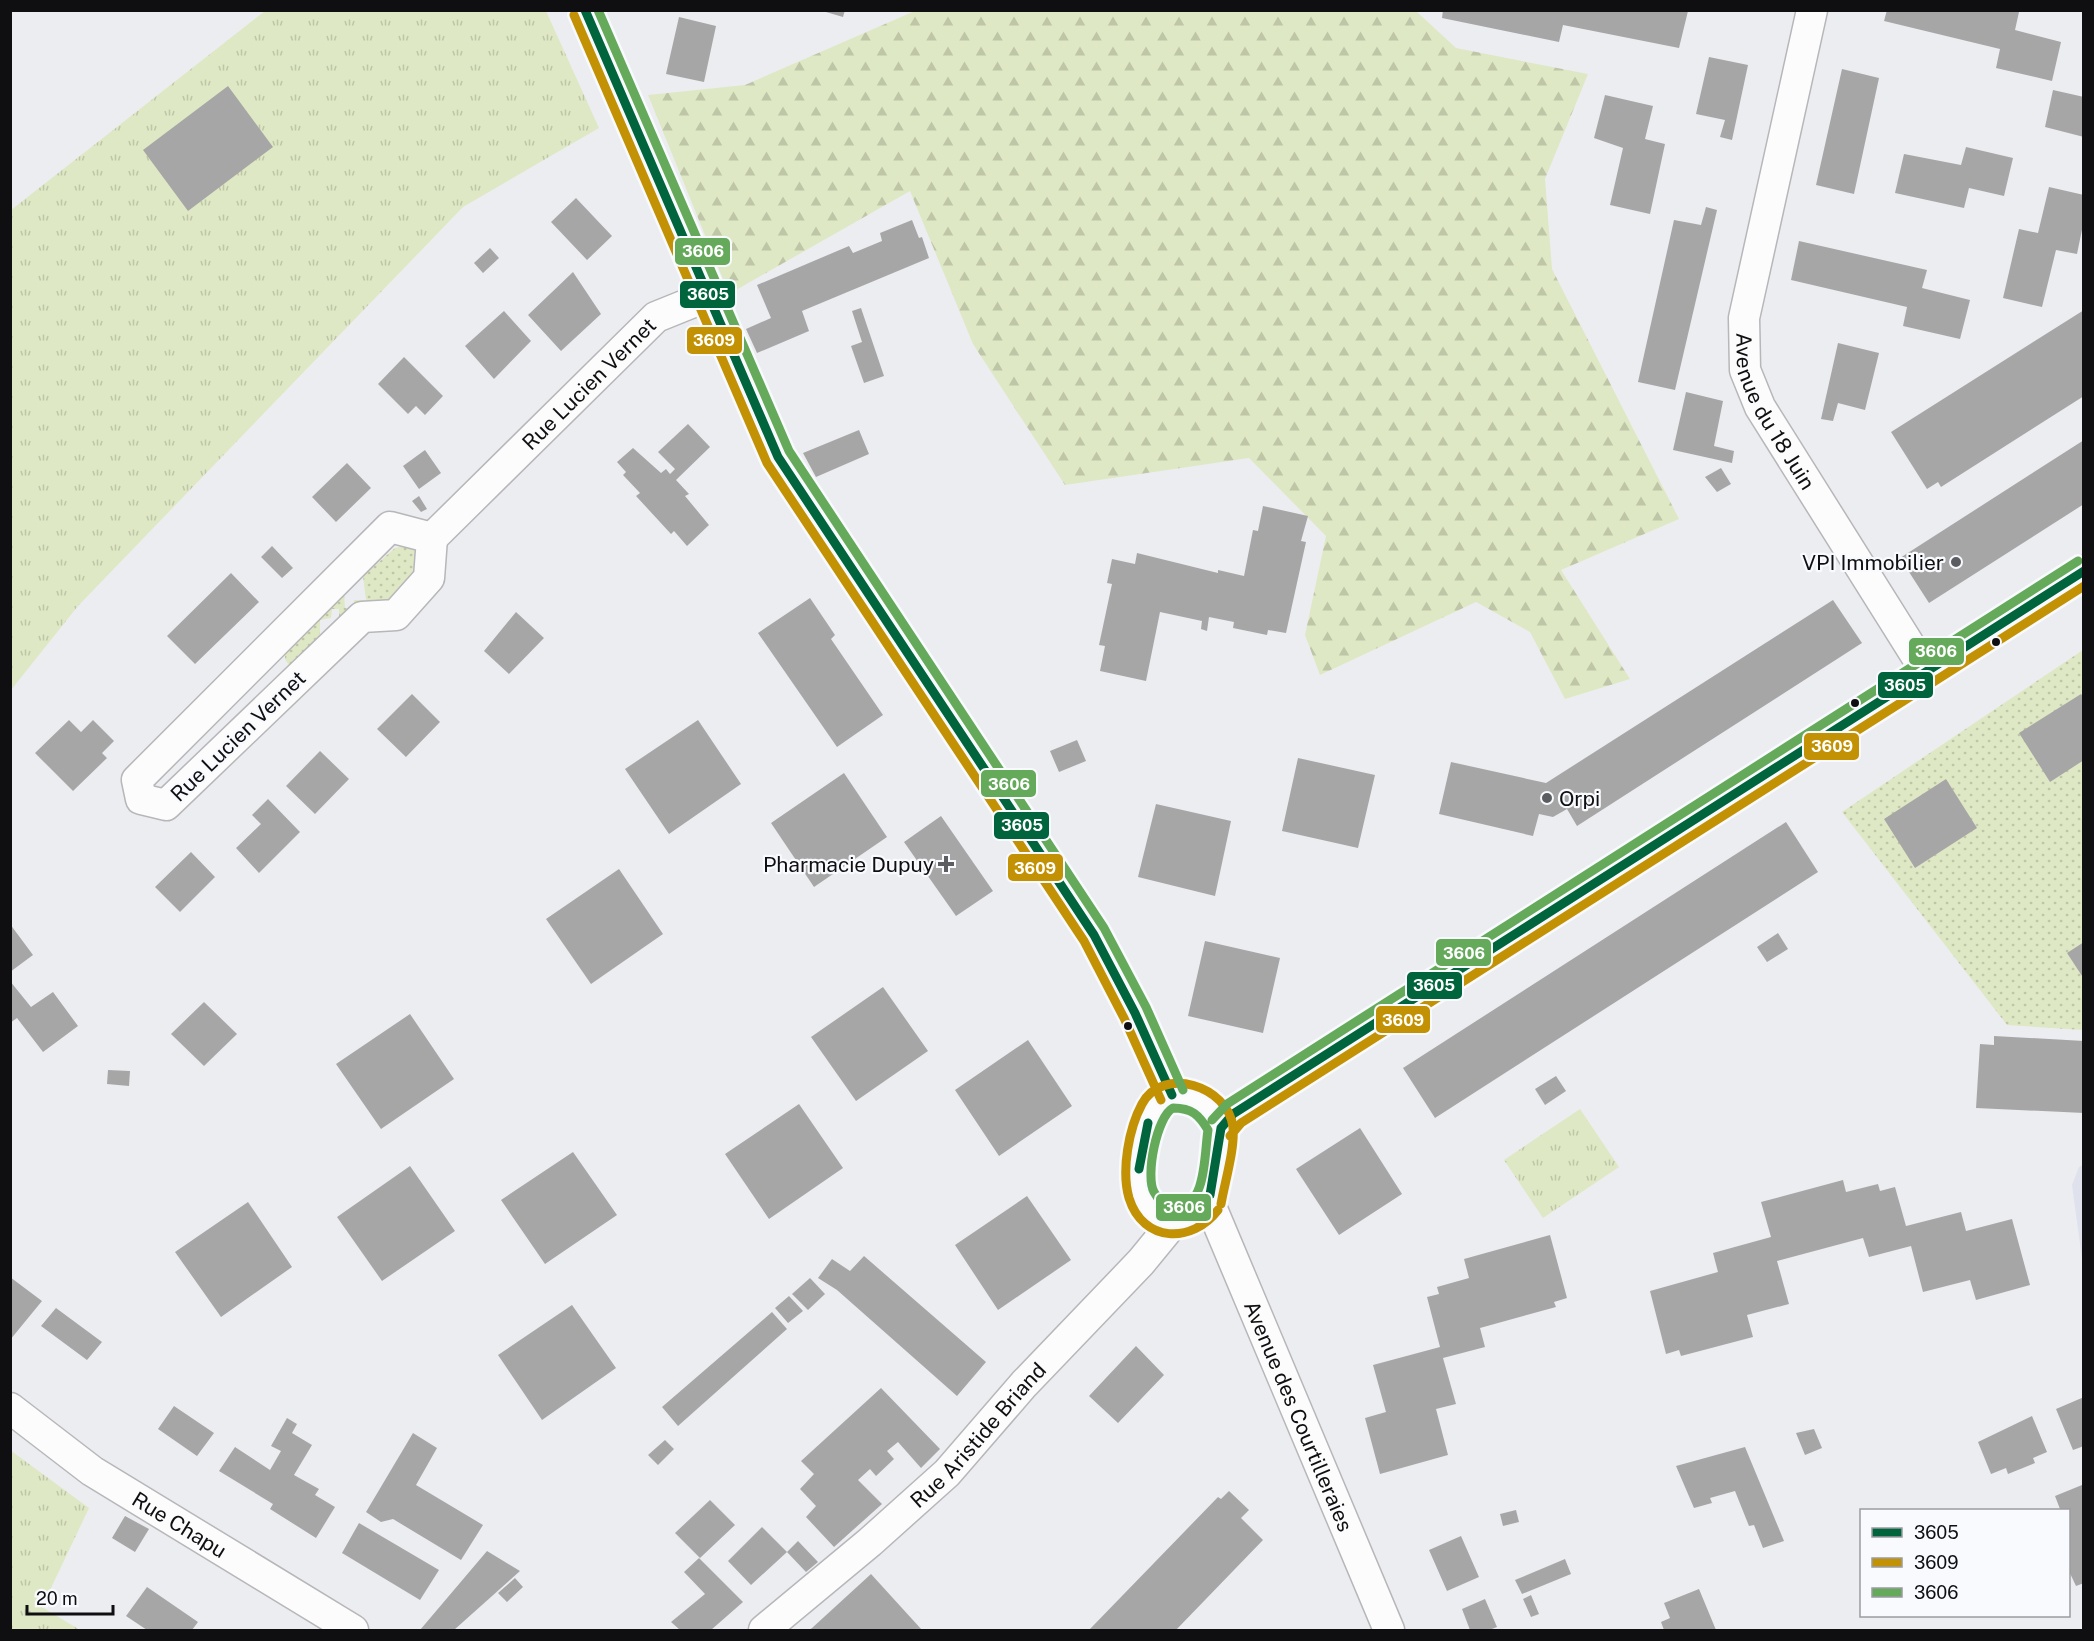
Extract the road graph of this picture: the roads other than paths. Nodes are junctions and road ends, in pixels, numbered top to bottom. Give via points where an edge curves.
1 (585, 10) edge
2 (1812, 10) edge
3 (708, 296) junction
4 (432, 538) junction
5 (2084, 571) edge
6 (1927, 673) junction
7 (1172, 1095) junction
8 (1221, 1128) junction
9 (1209, 1202) junction
10 (1173, 1223) junction
11 (10, 1408) edge
12 (353, 1630) edge
13 (764, 1630) edge
14 (1389, 1630) edge

1 - 3 street
2 - 6 street, Avenue du 18 Juin via 1744,318 1745,370 1760,408
3 - 4 street, Rue Lucien Vernet via 656,317
3 - 7 street via 778,457 1094,935 1135,1012
4 - 4 street, Rue Lucien Vernet via 390,527 137,780 141,799 166,805 362,616 396,615 429,578
5 - 6 street
6 - 8 street via 1233,1114
7 - 8 street via 1191,1097 1208,1106
7 - 10 street via 1158,1102 1148,1120 1138,1175 1141,1195 1152,1211
8 - 9 street
9 - 10 street via 1198,1216
9 - 14 street, Avenue des Courtilleraies
10 - 13 street, Rue Aristide Briand via 1141,1262 1016,1392 947,1473
11 - 12 street, Rue Chapu via 92,1471

